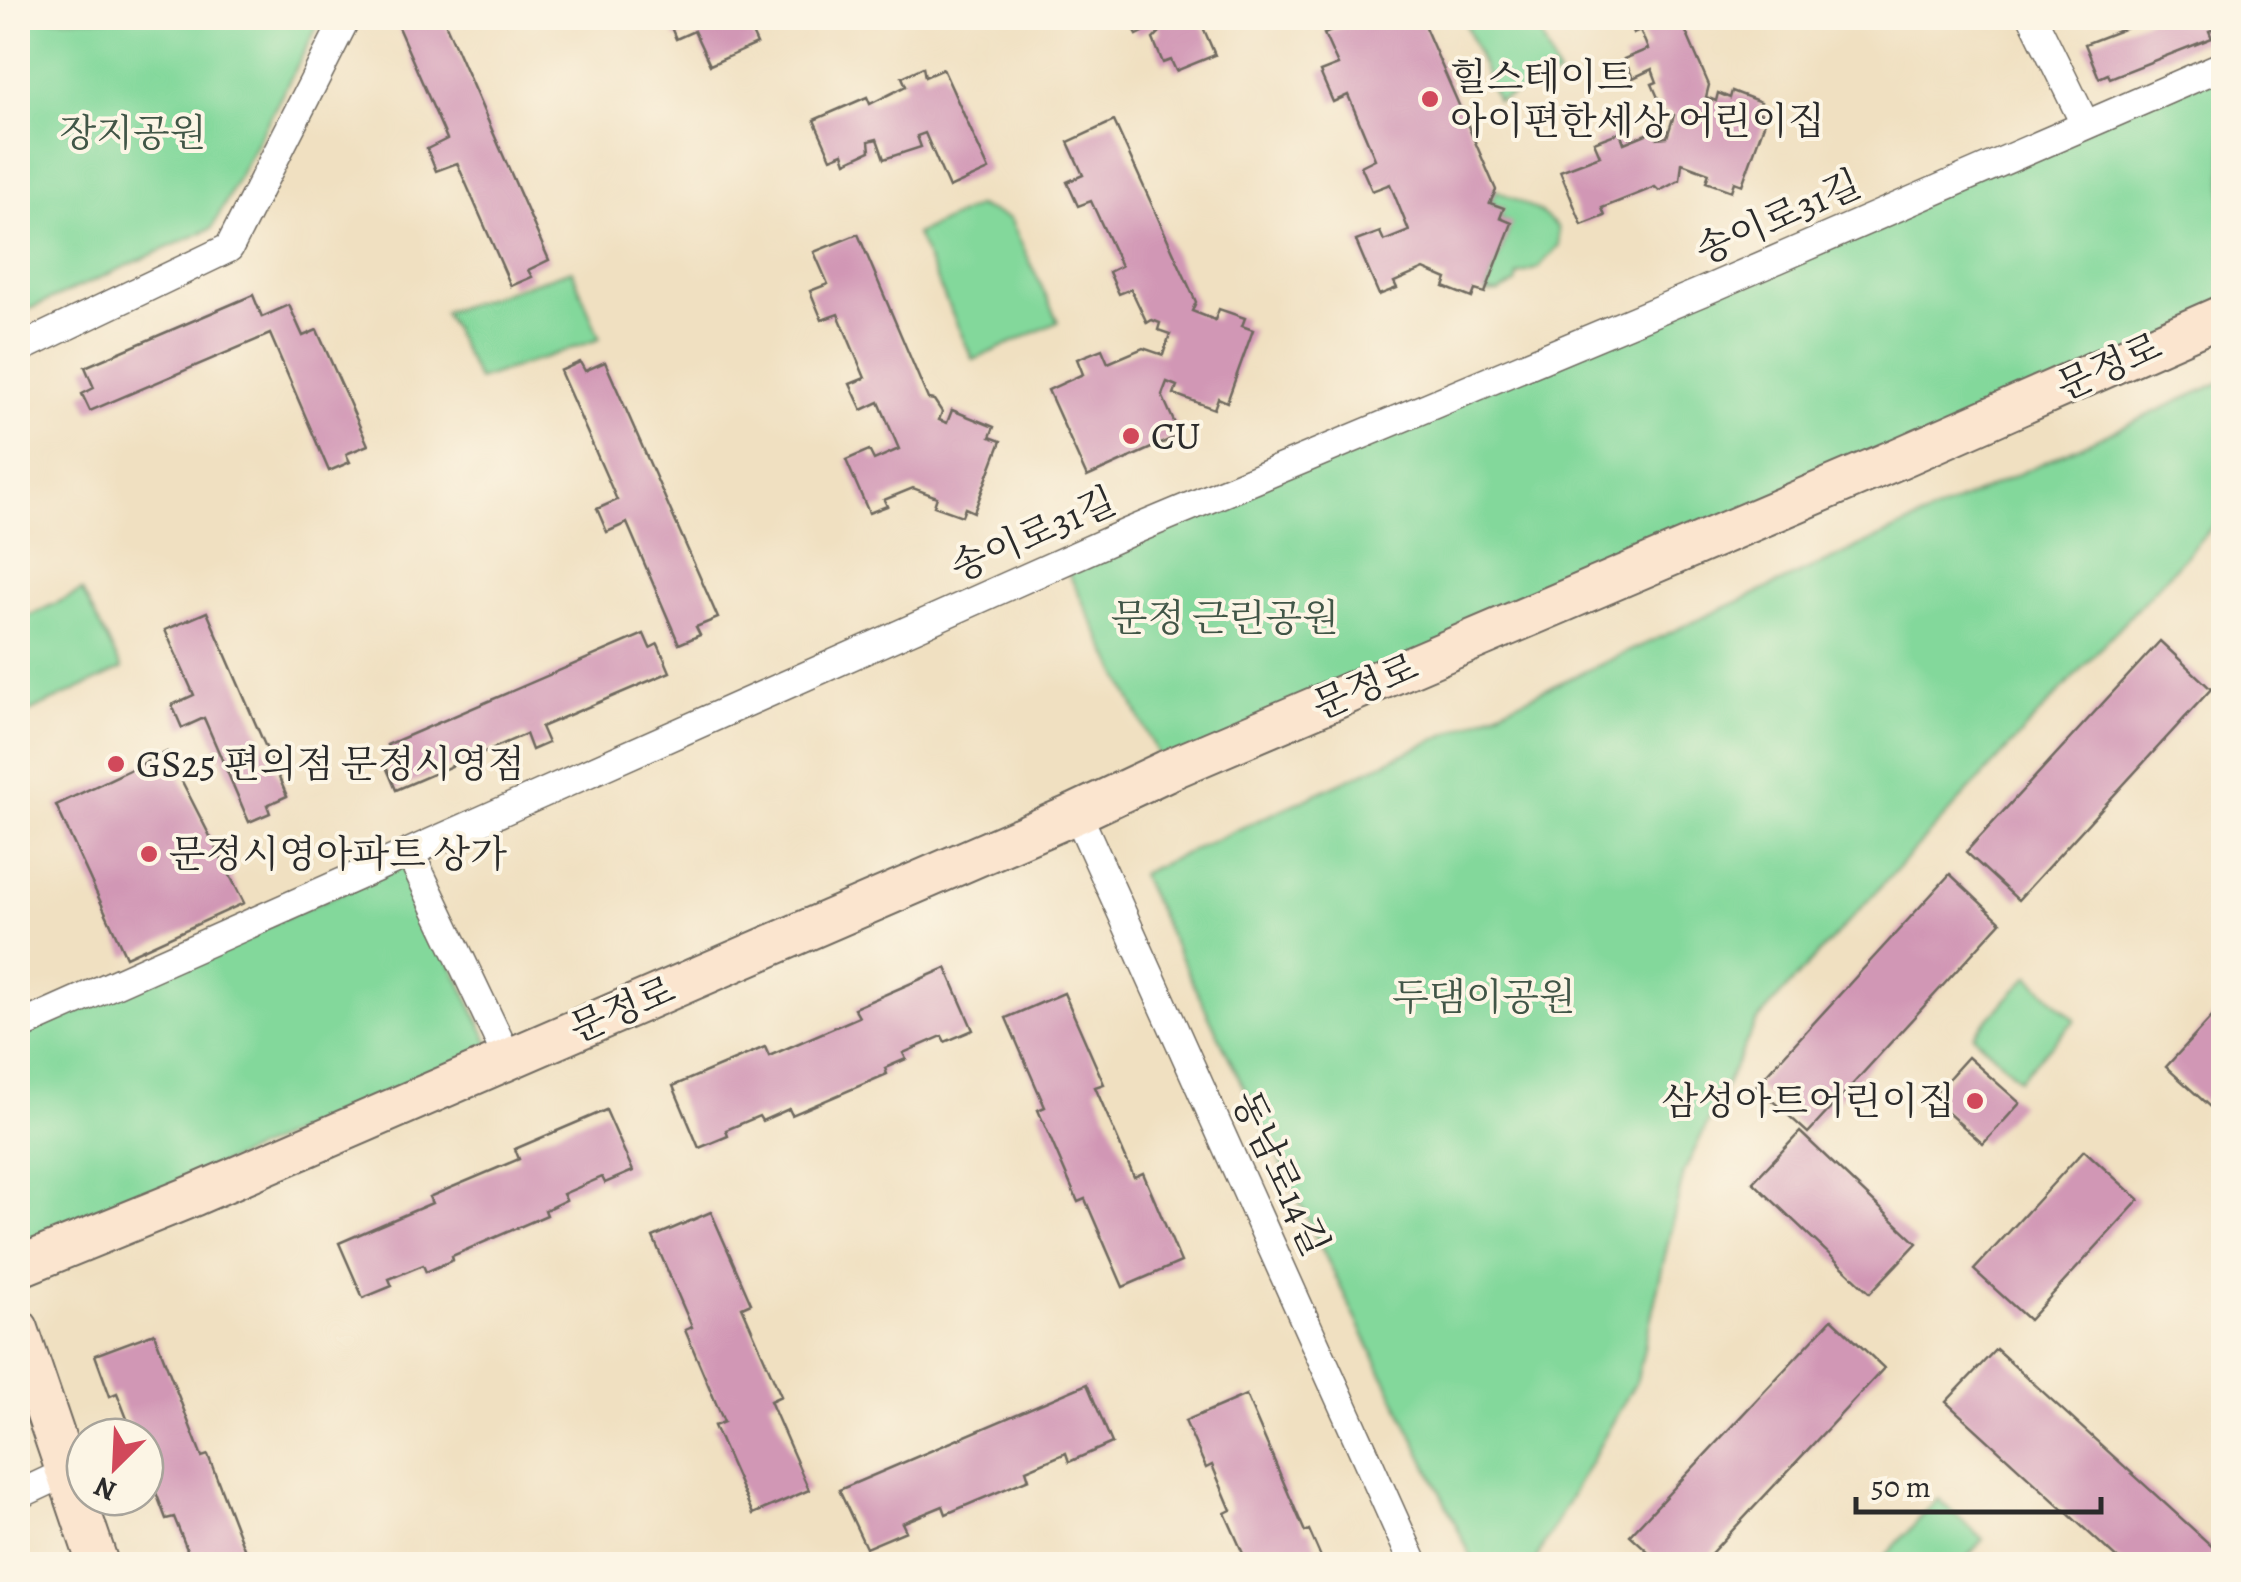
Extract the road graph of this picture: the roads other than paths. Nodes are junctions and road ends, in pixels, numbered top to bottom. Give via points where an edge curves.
1 (346, 18) edge
2 (2033, 18) edge
3 (2224, 65) edge
4 (2084, 124) junction
5 (2224, 315) edge
6 (18, 349) edge
7 (1077, 813) junction
8 (410, 853) junction
9 (18, 1027) edge
10 (508, 1059) junction
11 (18, 1267) edge
12 (18, 1329) edge
13 (65, 1466) edge
14 (65, 1473) edge
15 (18, 1495) edge
16 (82, 1517) edge
17 (98, 1564) edge
18 (1414, 1564) edge

1 - 6 street via 230,248
2 - 4 street
3 - 4 street, 송이로31길
4 - 8 street, 송이로31길 via 1127,533
5 - 7 street, 문정로
7 - 10 street, 문정로
7 - 18 street, 동남로14길
8 - 9 street, 송이로31길
8 - 10 street
10 - 11 street, 문정로
12 - 13 street
14 - 15 street
16 - 17 street

